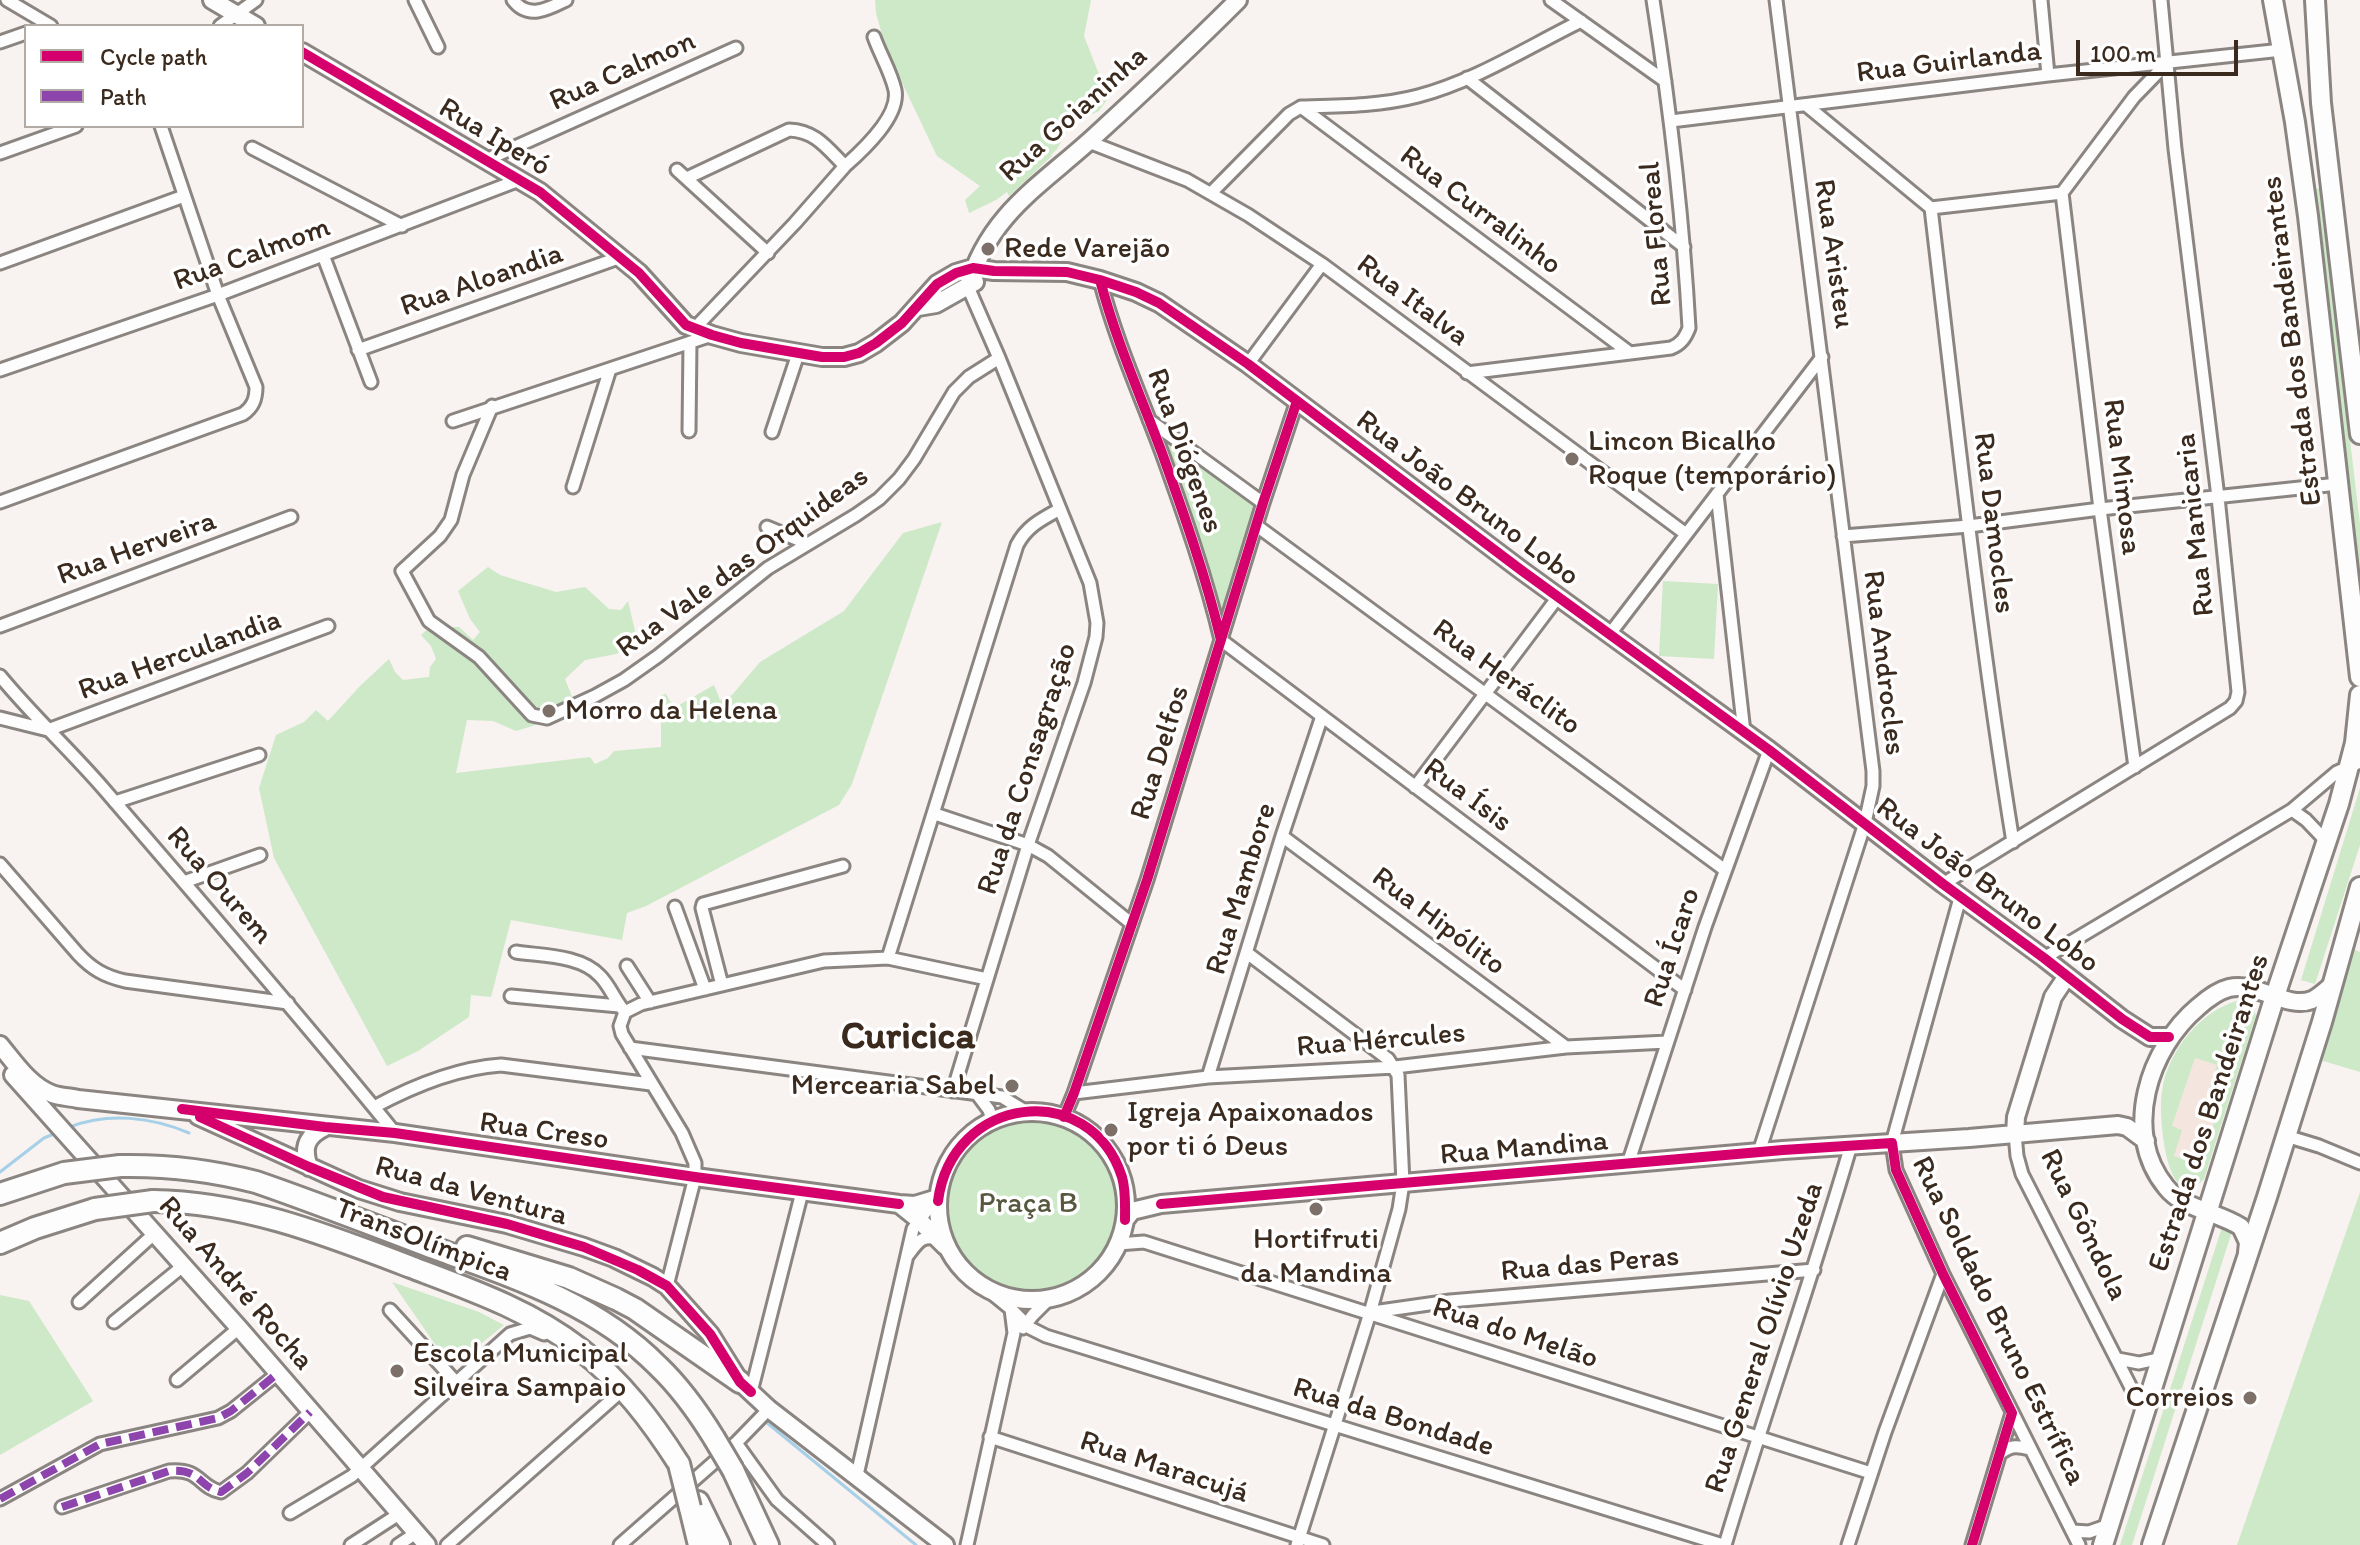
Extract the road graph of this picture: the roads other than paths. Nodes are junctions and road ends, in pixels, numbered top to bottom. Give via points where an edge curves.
1 (7, 0) edge
2 (212, 0) edge
3 (256, 0) edge
4 (415, 0) edge
5 (513, 0) edge
6 (566, 0) edge
7 (1238, 0) edge
8 (1551, 0) edge
9 (1653, 0) edge
10 (1776, 0) edge
11 (2041, 0) edge
12 (2161, 0) edge
13 (2273, 0) edge
14 (2315, 0) edge
15 (236, 15) junction
16 (1581, 21) junction
17 (45, 24) edge
18 (223, 24) edge
19 (252, 24) edge
20 (24, 34) edge
21 (874, 37) dead end
22 (0, 42) edge
23 (438, 47) dead end
24 (736, 48) dead end
25 (2282, 50) junction
26 (304, 53) edge
27 (2168, 61) junction
28 (2048, 75) junction
29 (1467, 78) junction
30 (1665, 81) junction
31 (1806, 105) junction
32 (1301, 107) junction
33 (1789, 107) junction
34 (1671, 121) junction
35 (70, 128) edge
36 (162, 128) edge
37 (1089, 142) junction
38 (252, 148) dead end
39 (0, 153) edge
40 (486, 160) junction
41 (845, 166) junction
42 (677, 170) dead end
43 (687, 178) junction
44 (519, 180) junction
45 (1211, 193) junction
46 (2062, 193) junction
47 (184, 196) junction
48 (1931, 208) junction
49 (402, 226) junction
50 (1684, 247) junction
51 (768, 253) junction
52 (323, 255) junction
53 (621, 257) junction
54 (0, 263) edge
55 (1322, 264) junction
56 (973, 268) junction
57 (994, 271) junction
58 (1100, 280) junction
59 (968, 287) junction
60 (218, 295) junction
61 (918, 307) junction
62 (692, 336) junction
63 (358, 350) junction
64 (1630, 353) junction
65 (798, 354) junction
66 (1822, 357) junction
67 (999, 358) junction
68 (1248, 364) junction
69 (610, 369) junction
70 (0, 370) edge
71 (1467, 373) junction
72 (371, 382) dead end
73 (1297, 401) junction
74 (492, 406) junction
75 (1149, 419) junction
76 (453, 421) dead end
77 (689, 431) dead end
78 (772, 432) dead end
79 (2360, 434) edge
80 (2338, 484) junction
81 (573, 487) dead end
82 (1717, 494) junction
83 (2218, 497) junction
84 (0, 502) edge
85 (1263, 503) junction
86 (1060, 509) junction
87 (2100, 509) junction
88 (291, 517) dead end
89 (1257, 526) junction
90 (1969, 526) junction
91 (767, 527) dead end
92 (1686, 534) junction
93 (1843, 536) junction
94 (806, 543) junction
95 (1558, 597) junction
96 (0, 626) edge
97 (328, 626) dead end
98 (1609, 635) junction
99 (1221, 640) junction
100 (0, 676) edge
101 (2360, 677) edge
102 (1486, 693) junction
103 (2360, 695) edge
104 (1322, 716) junction
105 (0, 718) edge
106 (48, 730) junction
107 (1744, 732) junction
108 (1769, 750) junction
109 (259, 755) dead end
110 (2355, 764) edge
111 (2135, 767) junction
112 (1415, 787) junction
113 (115, 802) junction
114 (2292, 810) junction
115 (935, 814) junction
116 (1865, 823) junction
117 (1282, 836) junction
118 (2013, 842) junction
119 (2327, 842) junction
120 (1028, 845) junction
121 (260, 855) dead end
122 (0, 864) edge
123 (843, 866) dead end
124 (1725, 870) junction
125 (184, 882) junction
126 (1943, 884) junction
127 (2360, 887) edge
128 (1960, 898) junction
129 (675, 907) dead end
130 (1132, 924) junction
131 (516, 952) dead end
132 (1247, 953) junction
133 (888, 958) junction
134 (2044, 958) junction
135 (627, 966) dead end
136 (2067, 976) junction
137 (987, 979) junction
138 (722, 985) junction
139 (2332, 985) junction
140 (705, 989) junction
141 (1685, 990) junction
142 (511, 996) dead end
143 (2275, 996) junction
144 (650, 1002) junction
145 (288, 1003) junction
146 (622, 1009) junction
147 (2169, 1037) junction
148 (1667, 1042) junction
149 (0, 1045) edge
150 (1566, 1047) junction
151 (630, 1048) junction
152 (0, 1060) edge
153 (1395, 1067) junction
154 (1080, 1077) junction
155 (1208, 1077) junction
156 (651, 1084) junction
157 (1100, 1089) junction
158 (953, 1091) junction
159 (1074, 1093) junction
160 (977, 1094) junction
161 (374, 1107) junction
162 (182, 1109) junction
163 (1025, 1111) junction
164 (1064, 1117) junction
165 (992, 1120) junction
166 (325, 1127) junction
167 (395, 1133) junction
168 (2015, 1134) junction
169 (2286, 1136) junction
170 (2146, 1141) junction
171 (1892, 1143) junction
172 (1851, 1145) junction
173 (1759, 1152) junction
174 (2360, 1163) edge
175 (1628, 1164) junction
176 (309, 1167) junction
177 (695, 1177) junction
178 (1403, 1183) junction
179 (1125, 1189) junction
180 (802, 1192) junction
181 (0, 1194) edge
182 (938, 1200) junction
183 (899, 1204) junction
184 (1161, 1204) junction
185 (2209, 1211) junction
186 (341, 1213) junction
187 (919, 1220) junction
188 (1125, 1222) junction
189 (155, 1233) junction
190 (1144, 1242) junction
191 (0, 1243) edge
192 (943, 1244) junction
193 (1118, 1244) junction
194 (2247, 1253) junction
195 (908, 1255) junction
196 (183, 1266) junction
197 (1814, 1270) junction
198 (1943, 1274) junction
199 (667, 1286) junction
200 (984, 1287) junction
201 (1050, 1298) junction
202 (79, 1302) dead end
203 (1011, 1309) junction
204 (390, 1310) dead end
205 (1370, 1313) junction
206 (1029, 1320) junction
207 (114, 1322) dead end
208 (239, 1328) junction
209 (1013, 1346) junction
210 (2162, 1358) junction
211 (2118, 1359) junction
212 (277, 1374) junction
213 (177, 1380) dead end
214 (455, 1381) junction
215 (745, 1387) junction
216 (618, 1394) junction
217 (630, 1407) dead end
218 (769, 1409) junction
219 (310, 1412) junction
220 (2012, 1413) junction
221 (2144, 1413) junction
222 (1335, 1425) junction
223 (990, 1437) junction
224 (1757, 1438) junction
225 (736, 1443) junction
226 (2030, 1449) junction
227 (2002, 1452) junction
228 (360, 1468) junction
229 (1871, 1473) junction
230 (857, 1475) junction
231 (0, 1499) edge
232 (694, 1505) junction
233 (62, 1507) dead end
234 (290, 1513) dead end
235 (399, 1514) junction
236 (2109, 1525) junction
237 (2073, 1531) junction
238 (422, 1539) edge
239 (1298, 1541) edge
240 (351, 1545) edge
241 (398, 1545) edge
242 (447, 1545) edge
243 (620, 1545) edge
244 (699, 1545) edge
245 (719, 1545) edge
246 (768, 1545) edge
247 (828, 1545) edge
248 (945, 1545) edge
249 (967, 1545) edge
250 (1323, 1545) edge
251 (1724, 1545) edge
252 (1848, 1545) edge
253 (1972, 1545) edge
254 (2079, 1545) edge
255 (2103, 1545) edge
256 (2152, 1545) edge

1 - 17 street
2 - 15 street
3 - 15 street
4 - 23 street
5 - 6 street via 528,12
7 - 37 street, Rua Goianinha
8 - 16 street
9 - 30 street, Rua Floreal
10 - 33 street, Rua Aristeu
11 - 28 street
12 - 27 street, Rua Manicaria
13 - 25 main road, Estrada dos Bandeirantes
14 - 79 main road, Estrada dos Bandeirantes via 2321,103
15 - 18 street
15 - 19 street
16 - 29 street
16 - 30 street
20 - 22 street
21 - 41 street via 895,102 888,120
24 - 40 street, Rua Calmon
25 - 27 street, Rua Guirlanda
25 - 80 main road, Estrada dos Bandeirantes via 2308,216
26 - 40 street, Rua Iperó
27 - 28 street, Rua Guirlanda
27 - 46 street
27 - 83 street, Rua Manicaria
28 - 31 street, Rua Guirlanda
29 - 32 street via 1388,102
29 - 50 street
30 - 34 street, Rua Floreal
31 - 33 street, Rua Guirlanda
31 - 48 street
32 - 45 street
32 - 64 street, Rua Curralinho
33 - 34 street, Rua Guirlanda
33 - 66 street, Rua Aristeu
34 - 50 street, Rua Floreal
35 - 39 street
36 - 47 street
37 - 45 street, Rua Italva
37 - 56 street, Rua Goianinha via 1008,211
38 - 49 street
40 - 44 street, Rua Iperó
41 - 43 street via 815,137 789,130
41 - 51 street
42 - 43 street
43 - 51 street
44 - 49 street, Rua Calmom
44 - 53 street, Rua Iperó
45 - 55 street, Rua Italva
46 - 48 street
46 - 87 street, Rua Mimosa
47 - 54 street
47 - 60 street
48 - 90 street, Rua Damocles
49 - 52 street, Rua Calmom
50 - 64 street, Rua Floreal via 1686,336 1678,346
51 - 62 street
52 - 60 street, Rua Calmom
52 - 63 street
53 - 62 street, Rua Iperó
53 - 63 street, Rua Aloandia
55 - 68 street
55 - 71 street, Rua Italva
56 - 57 street, Rua João Bruno Lobo
56 - 59 street, Rua Goianinha
56 - 61 street via 937,284
57 - 58 street, Rua João Bruno Lobo via 1067,272
57 - 59 street
58 - 68 street, Rua João Bruno Lobo via 1159,303
58 - 75 street, Rua Diógenes
59 - 61 street
59 - 67 street, Rua da Consagração
60 - 70 street, Rua Calmom
60 - 84 street via 256,387 250,409
61 - 65 street via 859,353
62 - 65 street via 712,335
62 - 69 street
62 - 77 street
63 - 72 street
64 - 71 street, Rua Floreal
65 - 78 street
66 - 82 street, Rua Aristeu
66 - 93 street, Rua Androcles
67 - 86 street, Rua da Consagração
67 - 94 street, Rua Vale das Orquideas via 954,392 914,459 879,499
68 - 73 street, Rua João Bruno Lobo
69 - 74 street
69 - 81 street
71 - 92 street, Rua Italva
73 - 85 street, Rua Delfos
73 - 95 street, Rua João Bruno Lobo
74 - 76 street
74 - 94 street, Rua Vale das Orquideas via 447,527 399,574 429,621 479,657 532,715 547,718 595,696 658,656
75 - 85 street
75 - 99 street, Rua Diógenes
80 - 83 street
80 - 101 main road, Estrada dos Bandeirantes
82 - 92 street, Rua Aristeu
82 - 107 street
83 - 87 street
83 - 111 street, Rua Manicaria via 2236,701
85 - 89 street, Rua Delfos
86 - 115 street via 1032,525 1017,545
86 - 120 street, Rua da Consagração via 1090,583 1096,637
87 - 90 street
87 - 111 street, Rua Mimosa
88 - 96 street, Rua Herveira
89 - 99 street, Rua Delfos
89 - 102 street, Rua Heráclito
90 - 93 street
90 - 118 street, Rua Damocles
91 - 94 street
92 - 98 street, Rua Aristeu
93 - 116 street, Rua Androcles via 1873,771
95 - 98 street, Rua João Bruno Lobo
95 - 102 street
97 - 106 street, Rua Herculandia
98 - 107 street, Rua João Bruno Lobo
99 - 104 street, Rua Ísis
99 - 130 street, Rua Delfos
100 - 106 street, Rua Ourem
102 - 112 street
102 - 124 street, Rua Heráclito
103 - 110 main road, Estrada dos Bandeirantes
104 - 112 street, Rua Ísis
104 - 117 street, Rua Mambore
105 - 106 street
106 - 113 street, Rua Ourem
107 - 108 street, Rua João Bruno Lobo
108 - 116 street, Rua João Bruno Lobo
108 - 124 street, Rua Ícaro
109 - 113 street
110 - 114 street via 2337,772
110 - 119 main road, Estrada dos Bandeirantes
111 - 118 street, Rua Manicaria
112 - 141 street, Rua Ísis
113 - 125 street, Rua Ourem
114 - 119 street
114 - 134 street
115 - 120 street
115 - 133 street
116 - 126 street, Rua João Bruno Lobo
116 - 173 street, Rua Androcles
117 - 132 street, Rua Mambore
117 - 150 street, Rua Hipólito
118 - 126 street, Rua Manicaria
119 - 143 main road, Estrada dos Bandeirantes
120 - 130 street
120 - 137 street, Rua da Consagração
121 - 125 street
122 - 145 street via 91,968 106,976
123 - 138 street via 703,904
124 - 141 street, Rua Ícaro
125 - 145 street, Rua Ourem
126 - 128 street, Rua João Bruno Lobo
127 - 139 main road
128 - 134 street, Rua João Bruno Lobo
128 - 171 street, Rua Soldado Bruno Estrífica
129 - 140 street
130 - 154 street, Rua Delfos
131 - 146 street via 583,964 601,977
132 - 153 street
132 - 155 street, Rua Mambore
133 - 137 street
133 - 138 street via 824,961
134 - 136 street, Rua João Bruno Lobo
135 - 144 street
136 - 147 street, Rua João Bruno Lobo via 2141,1032
136 - 168 street, Rua Gôndola via 2053,997
137 - 158 street, Rua da Consagração
138 - 140 street
139 - 143 street via 2305,1002
139 - 169 main road
140 - 144 street
141 - 148 street, Rua Ícaro
142 - 146 street
143 - 147 street via 2242,987 2219,992 2183,1019
143 - 185 main road, Estrada dos Bandeirantes
144 - 146 street
145 - 161 street, Rua Ourem
146 - 151 street via 620,1026
147 - 170 street via 2145,1100
148 - 150 street, Rua Hércules
148 - 175 street, Rua Ícaro
149 - 162 street, Rua Creso via 38,1087 52,1094
150 - 153 street, Rua Hércules
151 - 156 street
151 - 158 street
152 - 189 street, Rua André Rocha
153 - 155 street, Rua Hércules
153 - 178 street
154 - 157 street
154 - 159 street, Rua Delfos
155 - 157 street, Rua Hércules
156 - 161 street via 478,1066 403,1091
156 - 177 street via 691,1150
157 - 159 street, Rua Hércules
158 - 160 street
159 - 164 street, Rua Delfos
160 - 163 street via 1002,1097
160 - 165 street
161 - 167 street, Rua Ourem
162 - 166 street, Rua Creso
162 - 176 street, Rua da Ventura
163 - 164 street
163 - 165 street
164 - 179 street via 1108,1149
165 - 182 street via 955,1152
166 - 167 street, Rua Creso
166 - 176 street via 305,1148
167 - 177 street, Rua Creso
168 - 170 street, Rua Mandina via 2118,1125
168 - 171 street, Rua Mandina
168 - 211 street, Rua Gôndola via 2022,1174
169 - 174 street
169 - 194 main road
170 - 185 street via 2168,1190
171 - 172 street, Rua Mandina
171 - 198 street, Rua Soldado Bruno Estrífica via 1896,1170
172 - 173 street, Rua Mandina
172 - 197 street, Rua General Olívio Uzeda
173 - 175 street, Rua Mandina
175 - 178 street, Rua Mandina
176 - 199 street, Rua da Ventura via 383,1197 480,1217 584,1247
177 - 180 street, Rua Creso
177 - 199 street
178 - 184 street, Rua Mandina
178 - 205 street
179 - 184 street, Rua Mandina via 1135,1198
179 - 188 street
180 - 183 street, Rua Creso
180 - 215 street
181 - 186 highway, TransOlímpica, bridge via 64,1173 153,1165 217,1172
182 - 183 street, Rua Creso
182 - 187 street
182 - 192 street
183 - 187 street
184 - 188 street, Rua Mandina via 1132,1211
185 - 194 street via 2241,1227
185 - 210 main road, Estrada dos Bandeirantes
186 - 215 highway via 569,1278 635,1309
186 - 246 highway, TransOlímpica, bridge via 557,1295 640,1349 689,1401 714,1438
187 - 192 street
187 - 195 street
188 - 190 street, Rua do Melão
188 - 193 street
189 - 196 street, Rua André Rocha
189 - 202 street
190 - 193 street, Rua do Melão
190 - 205 street, Rua do Melão
191 - 232 highway, TransOlímpica, bridge via 95,1209 153,1201 212,1205 318,1231 517,1310 557,1333 630,1395 674,1456
192 - 195 street via 925,1237
192 - 200 street
193 - 201 street via 1090,1279
194 - 256 main road
195 - 230 street
196 - 207 street
196 - 208 street, Rua André Rocha
197 - 205 street, Rua das Peras via 1450,1301
197 - 224 street, Rua General Olívio Uzeda
198 - 220 street, Rua Soldado Bruno Estrífica
198 - 229 street
199 - 215 street, Rua da Ventura via 710,1334
200 - 201 street via 1009,1297
200 - 203 street, Rua da Bondade
201 - 206 street
203 - 206 street, Rua da Bondade
203 - 209 street
204 - 214 street
205 - 222 street
205 - 224 street, Rua do Melão
206 - 209 street
206 - 222 street, Rua da Bondade via 1036,1332 1050,1337
208 - 212 street, Rua André Rocha
208 - 213 street
209 - 223 street
210 - 211 street via 2139,1363
210 - 221 main road, Estrada dos Bandeirantes
211 - 221 street, Rua Gôndola
212 - 219 street, Rua André Rocha
212 - 231 street via 218,1418 100,1444
214 - 216 street via 510,1334 530,1328 576,1354
214 - 228 street
215 - 218 street, Rua da Ventura
216 - 217 street
216 - 242 street
218 - 225 street
218 - 230 street, Rua da Ventura
219 - 228 street, Rua André Rocha
219 - 233 street via 221,1492 194,1474 169,1471
220 - 226 street, Rua Soldado Bruno Estrífica
220 - 227 street
221 - 236 main road, Estrada dos Bandeirantes
222 - 239 street
222 - 251 street, Rua da Bondade
223 - 239 street, Rua Maracujá
223 - 249 street
224 - 229 street, Rua do Melão
224 - 251 street, Rua General Olívio Uzeda
225 - 243 street
225 - 247 street via 777,1500
226 - 227 street via 2018,1446
226 - 237 street, Rua Soldado Bruno Estrífica
227 - 253 street
228 - 234 street
228 - 235 street, Rua André Rocha
229 - 252 street
230 - 248 street, Rua da Ventura
232 - 244 highway
232 - 245 highway, TransOlímpica
235 - 238 street, Rua André Rocha
235 - 240 street
236 - 237 street, Rua Soldado Bruno Estrífica
236 - 255 main road, Estrada dos Bandeirantes
237 - 254 street, Rua Soldado Bruno Estrífica
238 - 241 street
239 - 250 street, Rua Maracujá

